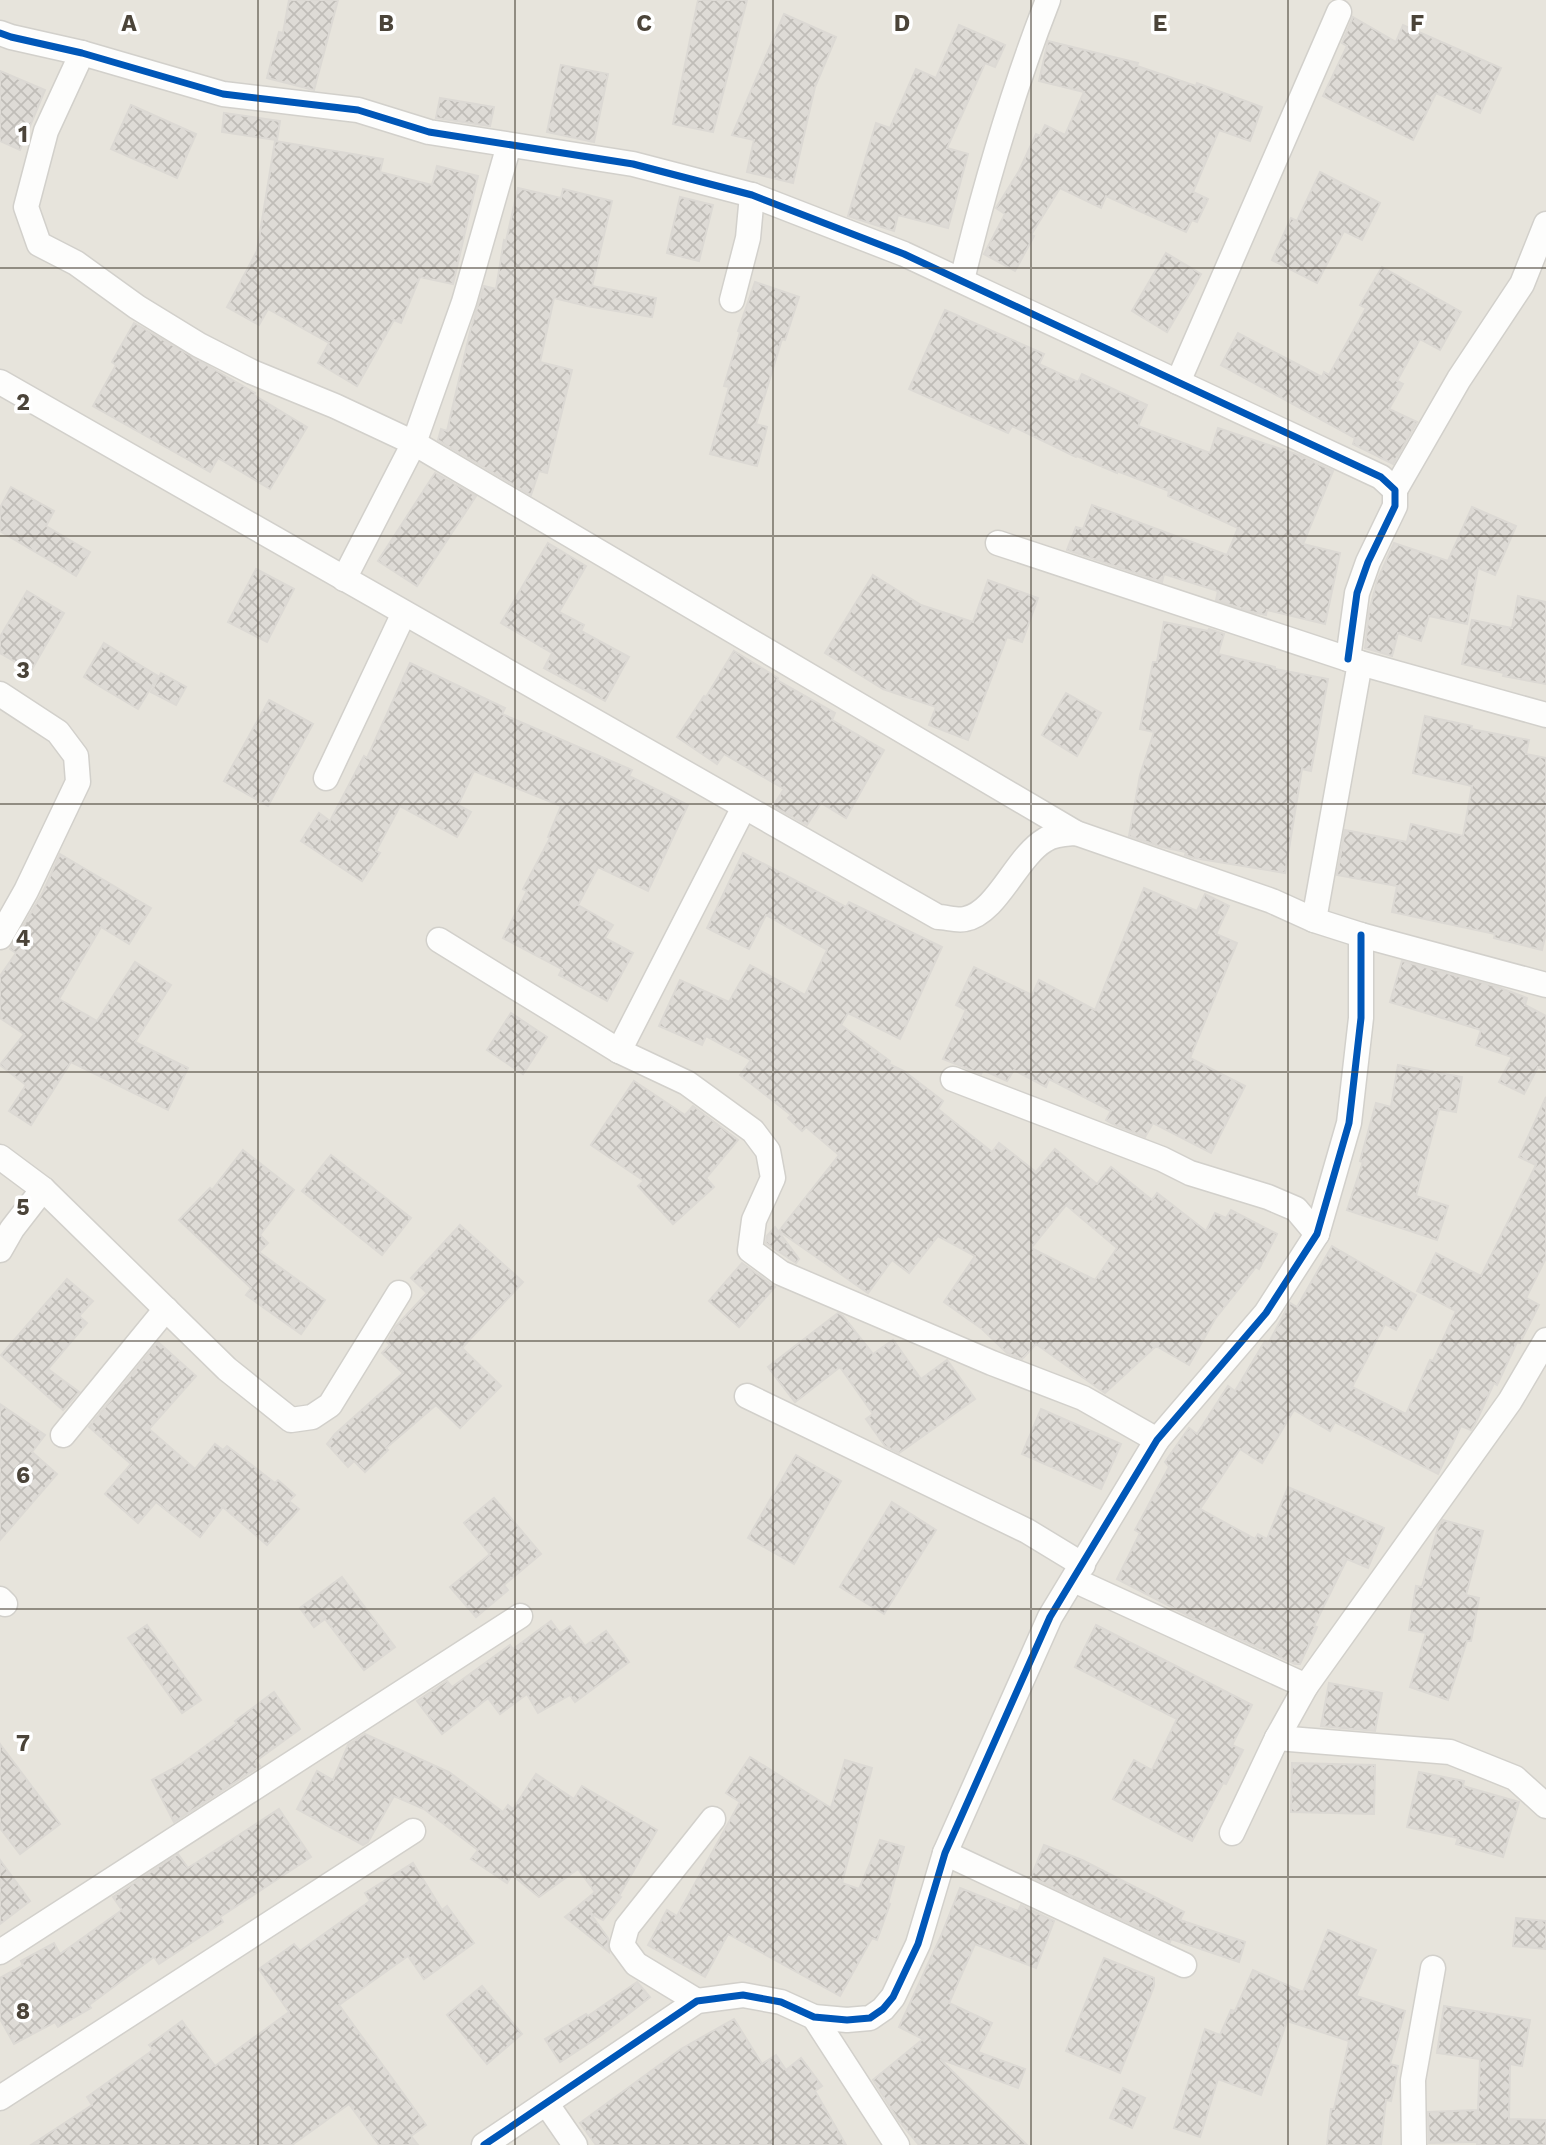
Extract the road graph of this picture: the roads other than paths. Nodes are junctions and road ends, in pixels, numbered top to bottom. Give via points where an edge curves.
1 (1048, 0) edge
2 (1339, 12) dead end
3 (0, 33) edge
4 (82, 53) junction
5 (509, 145) junction
6 (752, 195) junction
7 (1546, 223) edge
8 (962, 280) junction
9 (732, 300) dead end
10 (0, 382) edge
11 (1178, 382) junction
12 (414, 443) junction
13 (1395, 490) junction
14 (998, 543) dead end
15 (344, 579) junction
16 (404, 613) junction
17 (1354, 661) junction
18 (0, 694) edge
19 (1546, 715) edge
20 (326, 778) dead end
21 (744, 807) junction
22 (1076, 833) junction
23 (1314, 920) junction
24 (1361, 935) junction
25 (0, 937) edge
26 (439, 940) dead end
27 (1546, 985) edge
28 (619, 1051) junction
29 (953, 1079) dead end
30 (0, 1157) edge
31 (43, 1189) junction
32 (1317, 1234) junction
33 (0, 1250) edge
34 (399, 1293) dead end
35 (166, 1309) junction
36 (1546, 1340) edge
37 (747, 1396) dead end
38 (63, 1435) dead end
39 (1157, 1440) junction
40 (1079, 1572) junction
41 (520, 1616) dead end
42 (1306, 1686) junction
43 (1277, 1738) junction
44 (1546, 1806) edge
45 (713, 1819) dead end
46 (413, 1831) dead end
47 (1232, 1833) dead end
48 (945, 1853) junction
49 (0, 1952) edge
50 (1184, 1965) dead end
51 (1433, 1968) dead end
52 (697, 2001) junction
53 (814, 2017) junction
54 (0, 2098) edge
55 (547, 2104) junction
56 (484, 2145) edge
57 (575, 2145) edge
58 (897, 2145) edge
59 (1414, 2145) edge

1 - 8 street via 988,175
2 - 11 street
3 - 4 street
4 - 5 street via 223,94 358,110 429,132
4 - 12 street via 46,131 26,206 39,244 76,263 199,345
5 - 6 street via 633,164
5 - 12 street via 464,302
6 - 8 street
6 - 9 street via 748,238
7 - 13 street via 1522,284 1459,379
8 - 11 street
10 - 15 street
11 - 13 street via 1381,477
12 - 15 street
12 - 22 street
13 - 17 street via 1395,506 1357,593
14 - 17 street
15 - 16 street
16 - 20 street
16 - 21 street
17 - 19 street
17 - 23 street
18 - 25 street via 58,732 76,756 78,782
21 - 22 street via 938,917 965,919 985,909 1044,840
21 - 28 street
22 - 23 street
23 - 24 street
24 - 27 street
24 - 32 street via 1361,1018 1349,1123
26 - 28 street
28 - 39 street via 687,1083 753,1131 768,1150 773,1178 754,1220 750,1250 781,1273 1083,1398
29 - 32 street via 1190,1173 1268,1197 1296,1209
30 - 31 street
31 - 33 street
31 - 35 street
32 - 39 street via 1266,1312
34 - 35 street via 330,1405 312,1417 291,1420 227,1369
35 - 38 street
36 - 42 street via 1510,1401
37 - 40 street via 1027,1531
39 - 40 street
40 - 42 street
40 - 48 street via 1050,1617
41 - 49 street
42 - 43 street
43 - 44 street via 1450,1752 1515,1778
43 - 47 street
45 - 52 street via 627,1927 622,1945 636,1964
46 - 54 street
48 - 50 street
48 - 53 street via 918,1944 883,2010 870,2018
51 - 59 street via 1413,2080
52 - 53 street via 743,1995 781,2003
52 - 55 street
53 - 58 street
55 - 56 street
55 - 57 street

